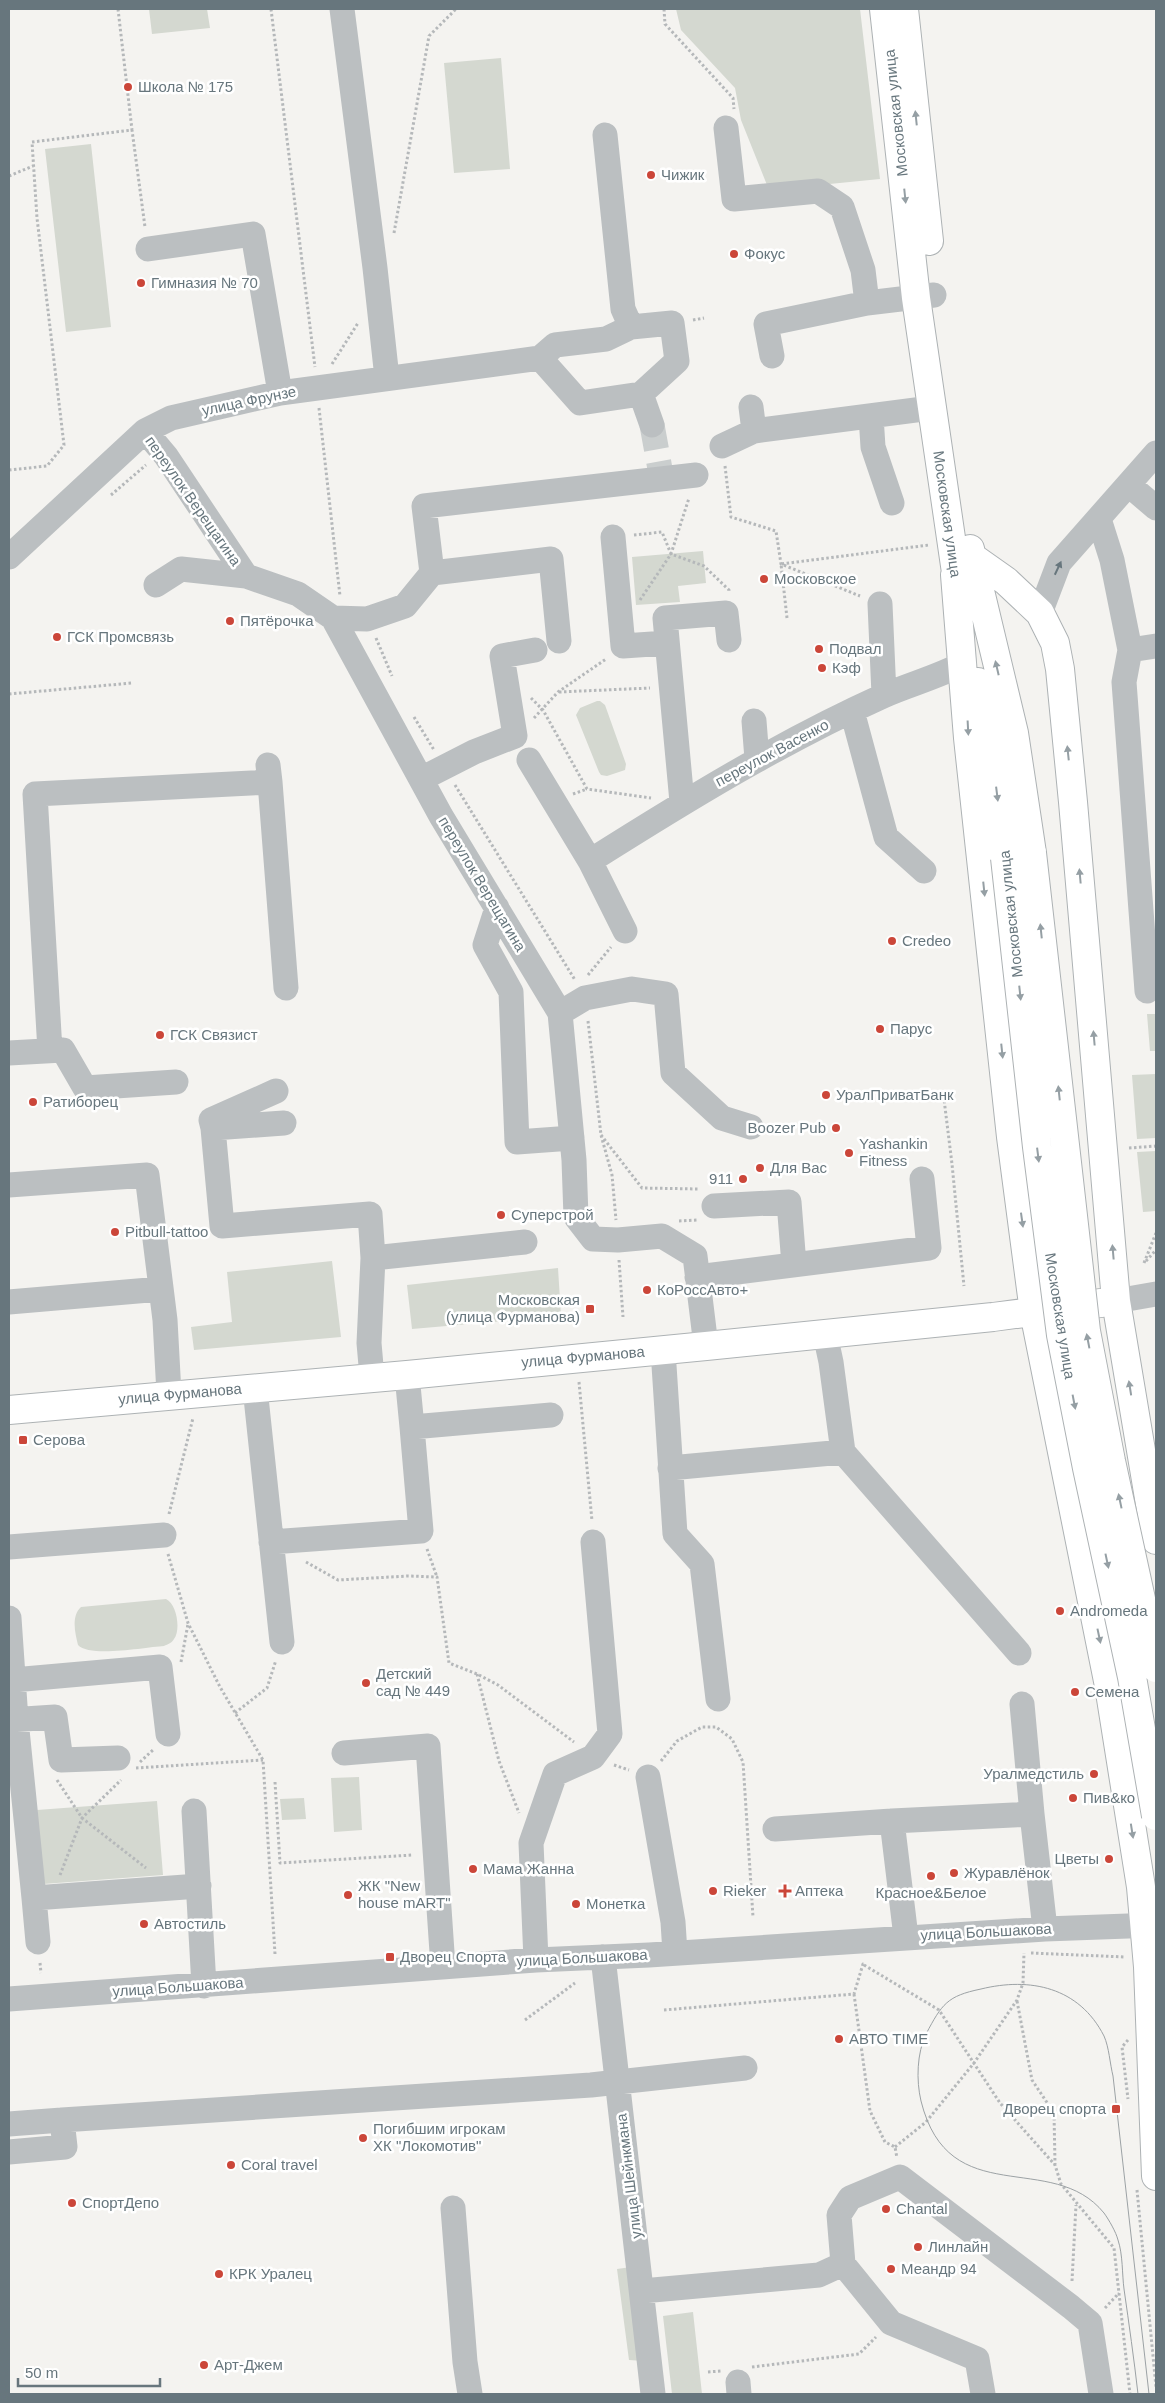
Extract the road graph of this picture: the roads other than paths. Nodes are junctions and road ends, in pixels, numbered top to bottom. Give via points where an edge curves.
1 (342, 9) edge
2 (884, 9) edge
3 (904, 9) edge
4 (726, 128) road end
5 (605, 136) dead end
6 (148, 249) road end
7 (925, 296) junction
8 (867, 303) junction
9 (631, 327) junction
10 (772, 356) dead end
11 (540, 358) junction
12 (386, 378) junction
13 (280, 393) junction
14 (641, 394) junction
15 (751, 407) dead end
16 (931, 408) junction
17 (871, 416) junction
18 (652, 426) tunnel mouth
19 (145, 431) junction
20 (754, 431) junction
21 (722, 446) road end
22 (1156, 453) edge
23 (696, 475) dead end
24 (1129, 485) junction
25 (892, 503) dead end
26 (1156, 508) edge
27 (1099, 519) junction
28 (613, 537) road end
29 (9, 557) edge
30 (964, 566) junction
31 (432, 573) junction
32 (246, 576) junction
33 (156, 585) dead end
34 (880, 604) road end
35 (337, 608) junction
36 (1040, 613) junction
37 (729, 640) dead end
38 (559, 641) dead end
39 (667, 642) junction
40 (1156, 646) edge
41 (535, 650) dead end
42 (1130, 650) junction
43 (964, 663) junction
44 (884, 695) junction
45 (852, 712) junction
46 (754, 720) dead end
47 (757, 759) junction
48 (529, 760) dead end
49 (421, 779) junction
50 (682, 802) junction
51 (590, 861) junction
52 (924, 870) dead end
53 (497, 908) junction
54 (625, 931) road end
55 (286, 988) dead end
56 (1146, 991) dead end
57 (560, 1013) junction
58 (50, 1050) junction
59 (9, 1053) edge
60 (176, 1082) dead end
61 (276, 1090) dead end
62 (284, 1123) dead end
63 (751, 1127) dead end
64 (213, 1128) junction
65 (572, 1138) junction
66 (922, 1179) dead end
67 (9, 1185) edge
68 (714, 1206) road end
69 (525, 1242) dead end
70 (373, 1258) junction
71 (794, 1266) junction
72 (697, 1277) junction
73 (161, 1289) junction
74 (1156, 1294) edge
75 (1116, 1301) junction
76 (9, 1302) edge
77 (1034, 1312) junction
78 (824, 1334) junction
79 (706, 1346) junction
80 (663, 1350) junction
81 (407, 1375) junction
82 (372, 1377) junction
83 (255, 1388) junction
84 (169, 1394) junction
85 (9, 1410) edge
86 (551, 1414) dead end
87 (412, 1427) junction
88 (843, 1452) junction
89 (670, 1468) junction
90 (164, 1535) road end
91 (1156, 1540) edge
92 (271, 1542) junction
93 (593, 1542) road end
94 (9, 1547) edge
95 (9, 1618) edge
96 (282, 1642) road end
97 (1019, 1652) dead end
98 (1156, 1668) edge
99 (13, 1680) junction
100 (718, 1699) dead end
101 (1022, 1704) dead end
102 (12, 1720) edge
103 (168, 1734) road end
104 (344, 1753) dead end
105 (123, 1766) road end
106 (648, 1777) road end
107 (194, 1811) dead end
108 (1032, 1814) junction
109 (1156, 1816) edge
110 (892, 1821) junction
111 (775, 1829) dead end
112 (199, 1886) junction
113 (43, 1897) junction
114 (1150, 1925) edge
115 (1045, 1929) junction
116 (906, 1937) junction
117 (38, 1942) road end
118 (675, 1953) junction
119 (603, 1957) junction
120 (536, 1960) junction
121 (443, 1967) junction
122 (204, 1986) junction
123 (9, 1999) edge
124 (745, 2068) dead end
125 (617, 2082) junction
126 (62, 2120) junction
127 (9, 2124) edge
128 (9, 2152) edge
129 (1156, 2176) edge
130 (453, 2208) dead end
131 (843, 2264) junction
132 (642, 2290) junction
133 (646, 2393) edge
134 (470, 2394) edge
135 (983, 2394) edge
136 (1101, 2394) edge

1 - 12 street via 376,268
2 -> 7 main road, Московская улица
7 -> 3 main road, Московская улица
4 - 8 street via 734,199 818,191 842,207 863,270
5 - 9 street via 623,309
6 - 13 street via 253,234
7 - 8 street
7 - 16 main road, Московская улица
7 - 30 main road, Московская улица via 946,406
8 - 10 street via 766,324
9 - 11 street via 606,339 555,345
9 - 14 street via 672,323 677,361
11 - 12 street, улица Фрунзе
11 - 14 street via 580,403
12 - 13 street, улица Фрунзе
13 - 19 street, улица Фрунзе via 171,418
14 - 18 street
15 - 20 street
16 - 17 street
16 - 30 main road, Московская улица
17 - 20 street
17 - 25 street via 873,447
19 - 29 street, улица Фрунзе
19 - 32 street, переулок Верещагина via 166,456
20 - 21 street
22 - 24 street
23 - 31 street via 661,474 424,506
24 - 26 street
24 - 27 street
36 -> 27 street via 1059,563
27 - 42 street via 1112,560
28 - 39 street via 623,646
30 - 36 main road via 1006,581
30 - 43 main road
98 -> 30 main road, Московская улица, bridge via 1086,1331 1032,853 1014,733
30 -> 109 main road, Московская улица, bridge via 990,737 1061,1335 1086,1468 1132,1677
31 - 35 street via 405,606 367,619
31 - 38 street via 551,559
32 - 33 street via 181,569
32 - 35 street, переулок Верещагина
34 - 44 street
35 - 49 street, переулок Верещагина
75 -> 36 main road via 1060,669 1055,643
37 - 39 street via 726,613 665,618
39 - 50 street
40 - 42 street
41 - 49 street via 502,656 515,736 474,752
42 - 56 street via 1124,682
43 - 44 street, переулок Васенко
43 -> 77 main road via 968,738 1009,1118
44 - 45 street, переулок Васенко
45 - 47 street, переулок Васенко
45 - 52 street via 886,837
46 - 47 street
47 - 50 street, переулок Васенко
48 - 51 street
49 - 53 street, переулок Верещагина
50 - 51 street, переулок Васенко
51 - 54 street
53 - 57 street, переулок Верещагина
53 - 65 street via 485,945 512,992 517,1142
55 - 58 street via 269,774 35,794
57 - 63 street via 585,998 632,989 666,994 674,1073 722,1118
57 - 65 street, переулок Верещагина
58 - 59 street
58 - 60 street via 63,1050 85,1088
61 - 64 street via 211,1120
62 - 64 street
64 - 70 street via 222,1226 370,1214
65 - 72 street, переулок Верещагина via 576,1216 593,1239 662,1236 695,1256
66 - 71 street via 929,1248
67 - 73 street via 147,1175
68 - 71 street via 789,1202
69 - 70 street
70 - 82 street via 369,1343
71 - 72 street
72 - 79 street, переулок Верещагина
73 - 76 street
73 - 84 street
74 - 75 street, улица Фурманова
75 - 77 main road, улица Фурманова
91 -> 75 main road
77 - 78 main road, улица Фурманова
77 -> 114 main road via 1109,1686
78 - 79 main road, улица Фурманова
78 - 88 street
79 - 80 main road, улица Фурманова
80 - 81 main road, улица Фурманова
80 - 89 street
81 - 82 main road, улица Фурманова
81 - 87 street
82 - 83 main road, улица Фурманова
83 - 84 main road, улица Фурманова
83 - 92 street
84 - 85 main road, улица Фурманова
86 - 87 street
87 - 92 street via 421,1532
88 - 89 street
88 - 97 street
89 - 100 street via 676,1534 702,1564
90 - 94 street
92 - 96 street
93 - 120 street via 610,1734 593,1757 555,1774 531,1843
95 - 99 street
99 - 102 street
99 - 103 street via 160,1667
101 - 108 street
102 - 105 street via 55,1717 61,1760
102 - 113 street
104 - 121 street via 428,1746 425,1804
106 - 118 street via 674,1922
107 - 112 street
108 - 110 street
108 - 115 street
110 - 111 street
110 - 116 street
112 - 113 street
112 - 122 street
113 - 117 street
114 - 115 street, улица Большакова
114 - 129 main road
115 - 116 street, улица Большакова
116 - 118 street, улица Большакова
118 - 119 street, улица Большакова
119 - 120 street, улица Большакова
119 - 125 street, улица Шейнкмана
120 - 121 street, улица Большакова
121 - 122 street, улица Большакова
122 - 123 street, улица Большакова
124 - 125 street
125 - 126 street
125 - 132 street, улица Шейнкмана
126 - 127 street
126 - 128 street via 65,2147
130 - 134 street
131 - 132 street via 819,2275
131 - 135 street via 891,2323 977,2360
131 - 136 street via 839,2215 842,2209 850,2198 900,2178 1090,2323
132 - 133 street, улица Шейнкмана

